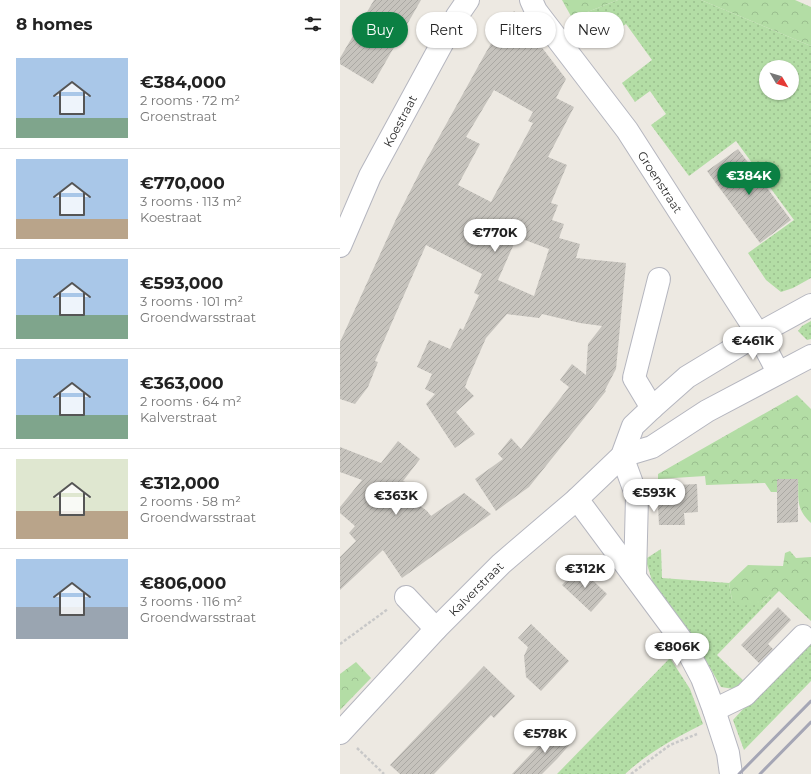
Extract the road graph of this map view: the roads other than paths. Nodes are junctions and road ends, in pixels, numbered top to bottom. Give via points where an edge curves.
1 (468, 0) edge
2 (531, 0) edge
3 (340, 246) edge
4 (659, 279) dead end
5 (811, 306) edge
6 (758, 334) junction
7 (811, 356) edge
8 (778, 372) junction
9 (652, 408) junction
10 (622, 456) junction
11 (578, 499) junction
12 (635, 577) junction
13 (406, 597) road end
14 (436, 629) junction
15 (803, 636) dead end
16 (714, 710) junction
17 (340, 732) edge
18 (729, 764) edge

1 - 3 street, Koestraat via 370,176
2 - 6 street, Groenstraat via 627,130
4 - 9 street via 634,378
5 - 6 street, Kalverstraat
6 - 8 street, Groenstraat
6 - 9 street, Kalverstraat via 687,377
7 - 8 street, Kalverstraat
8 - 10 street, Kalverstraat via 707,411 652,447
9 - 10 street, Kalverstraat via 633,426
10 - 11 street, Kalverstraat
10 - 12 street via 637,497
11 - 12 street
11 - 14 street, Kalverstraat via 501,564
12 - 16 street via 683,642 702,678
13 - 14 street
14 - 17 street, Kalverstraat
15 - 16 street via 745,695
16 - 18 street via 722,730

